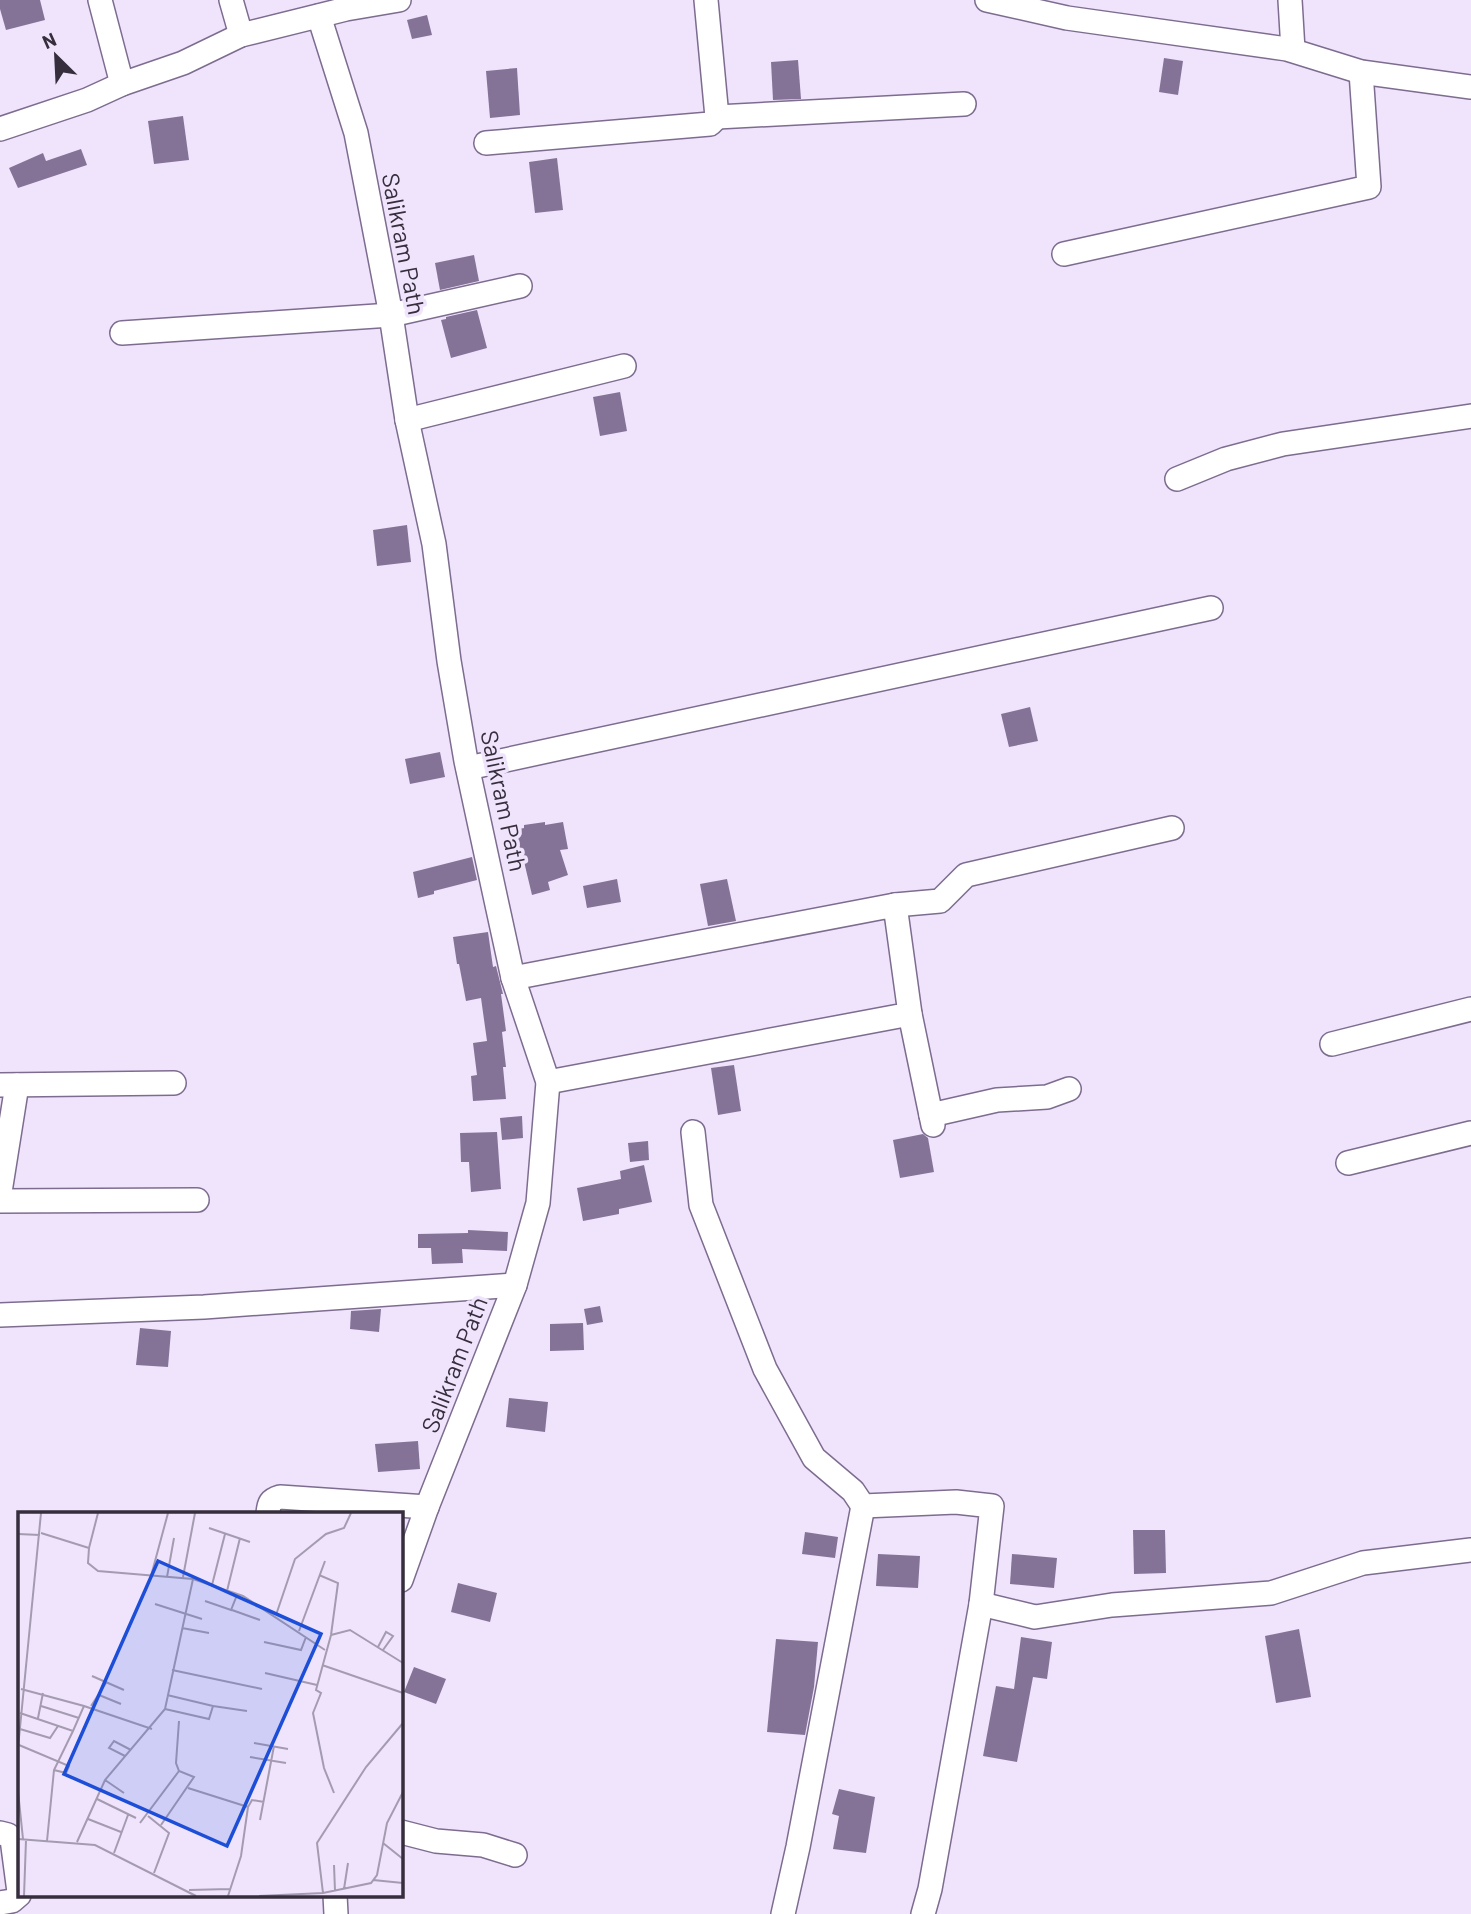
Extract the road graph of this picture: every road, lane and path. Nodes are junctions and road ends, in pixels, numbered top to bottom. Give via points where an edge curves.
1 (100, 0) edge
2 (231, 0) edge
3 (399, 0) edge
4 (706, 0) edge
5 (987, 0) edge
6 (1290, 0) edge
7 (1064, 9) edge
8 (319, 16) junction
9 (242, 36) junction
10 (1293, 50) junction
11 (1361, 72) junction
12 (122, 84) junction
13 (1471, 87) edge
14 (964, 104) dead end
15 (717, 117) junction
16 (0, 129) edge
17 (486, 143) dead end
18 (1064, 254) dead end
19 (520, 286) dead end
20 (391, 314) junction
21 (122, 333) dead end
22 (624, 366) dead end
23 (1471, 416) edge
24 (407, 420) junction
25 (1177, 479) dead end
26 (1210, 608) dead end
27 (468, 768) junction
28 (1172, 828) dead end
29 (895, 905) junction
30 (513, 978) junction
31 (1471, 1009) edge
32 (911, 1014) junction
33 (1332, 1044) dead end
34 (548, 1082) junction
35 (174, 1083) dead end
36 (8, 1085) edge
37 (1069, 1089) dead end
38 (693, 1132) dead end
39 (1471, 1133) edge
40 (1348, 1163) dead end
41 (0, 1192) edge
42 (197, 1200) dead end
43 (0, 1201) edge
44 (515, 1285) junction
45 (0, 1315) edge
46 (863, 1506) junction
47 (427, 1507) junction
48 (268, 1512) edge
49 (1471, 1550) edge
50 (402, 1576) edge
51 (981, 1604) junction
52 (402, 1832) edge
53 (0, 1833) edge
54 (515, 1854) dead end
55 (18, 1885) edge
56 (18, 1894) edge
57 (335, 1896) edge
58 (0, 1903) edge
59 (335, 1914) edge
60 (783, 1914) edge
61 (923, 1914) edge

1 - 12 street
2 - 9 street
3 - 8 street
4 - 15 street
5 - 7 street
6 - 10 street
7 - 10 street
8 - 9 street
8 - 20 street, Salikram Path via 356,133
9 - 12 street
10 - 11 street
11 - 13 street
11 - 18 street via 1368,187
12 - 16 street
14 - 15 street
15 - 17 street via 710,124
19 - 20 street
20 - 21 street
20 - 24 street, Salikram Path
22 - 24 street
23 - 25 street via 1283,444 1226,459
24 - 27 street, Salikram Path via 434,544
26 - 27 street
27 - 30 street, Salikram Path
28 - 29 street via 967,875 940,901
29 - 30 street
29 - 32 street
30 - 34 street, Salikram Path
31 - 33 street
32 - 34 street
32 - 37 street via 932,1120 997,1100 1047,1097
34 - 44 street, Salikram Path via 538,1203
35 - 36 street
36 - 41 street
38 - 46 street via 701,1205 765,1369 814,1458 853,1491
39 - 40 street
42 - 43 street
44 - 45 street via 204,1307
44 - 47 street, Salikram Path
46 - 51 street via 956,1502 992,1506
46 - 60 street
47 - 48 street via 280,1497 269,1503
47 - 50 street, Salikram Path
49 - 51 street via 1363,1563 1271,1594 1112,1605 1035,1617
51 - 61 street
52 - 54 street
53 - 55 street via 12,1839
56 - 58 street via 12,1901
57 - 59 street

